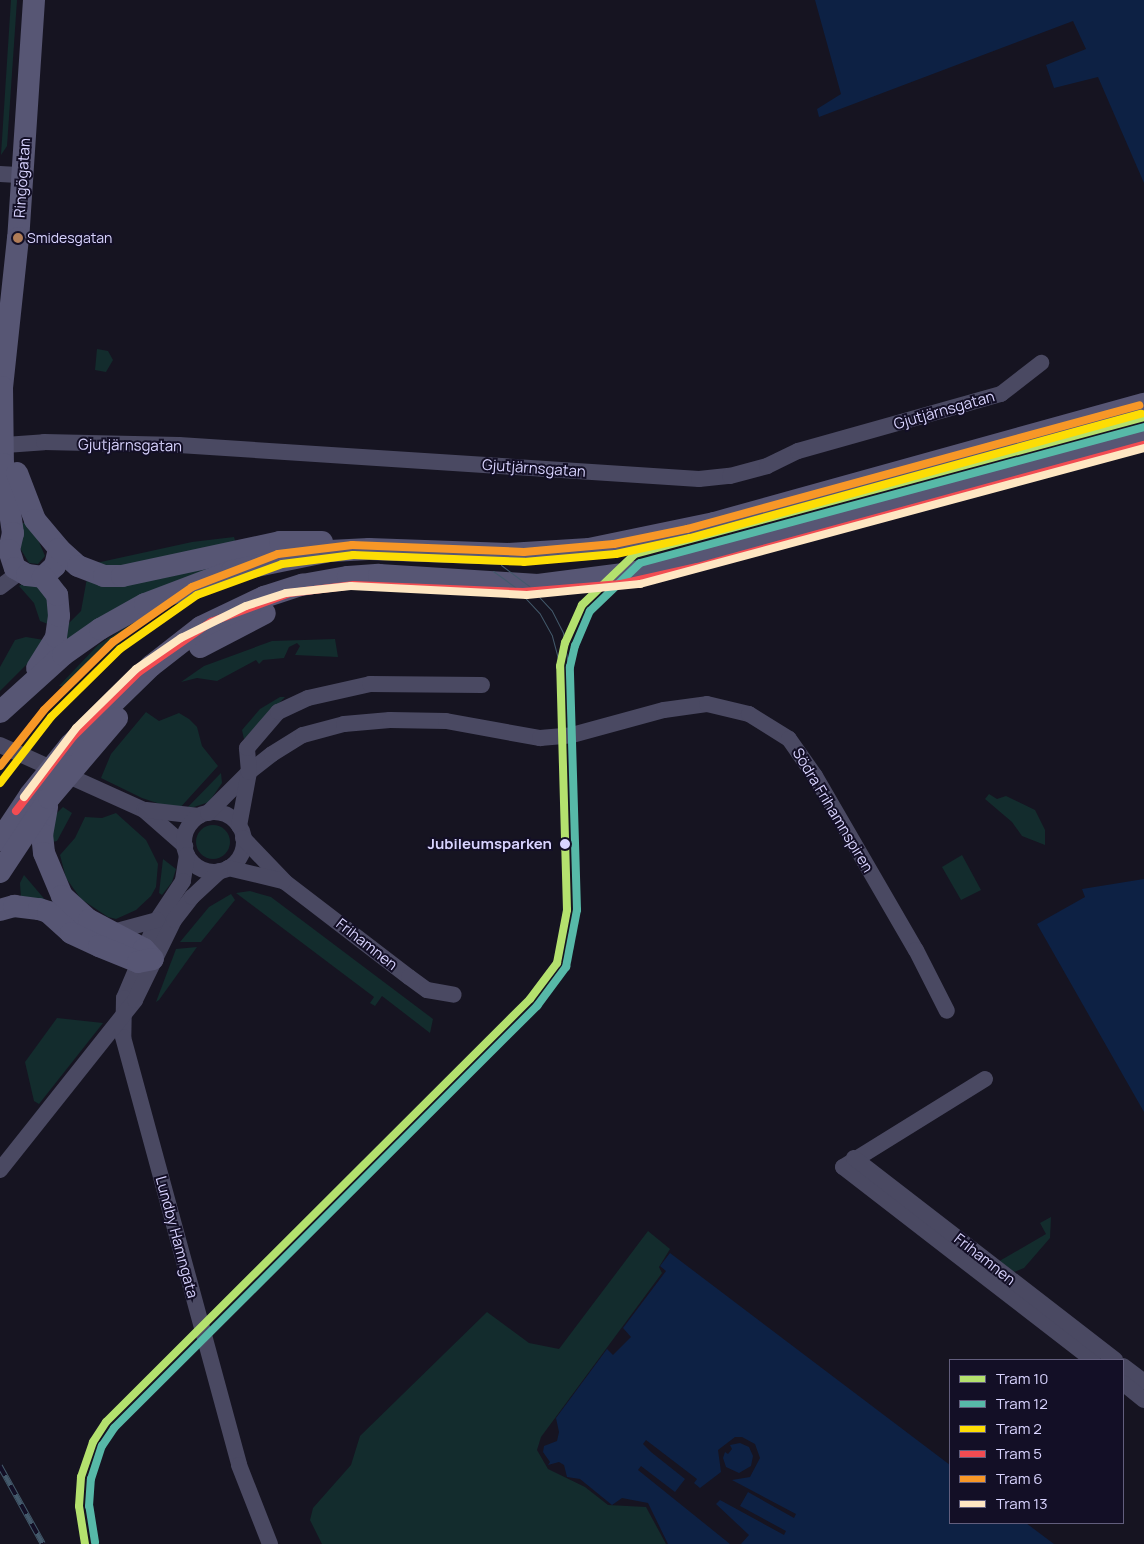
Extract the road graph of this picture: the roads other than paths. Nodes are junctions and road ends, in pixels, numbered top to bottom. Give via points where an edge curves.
1 (34, 0) edge
2 (11, 174) edge
3 (1041, 363) dead end
4 (1144, 404) edge
5 (1, 419) edge
6 (1144, 436) edge
7 (5, 445) junction
8 (58, 549) junction
9 (369, 549) junction
10 (20, 572) junction
11 (43, 577) junction
12 (509, 584) junction
13 (0, 587) edge
14 (482, 685) dead end
15 (21, 692) junction
16 (0, 712) edge
17 (0, 745) edge
18 (249, 772) junction
19 (49, 798) junction
20 (144, 810) junction
21 (204, 815) junction
22 (241, 832) junction
23 (0, 840) edge
24 (186, 851) junction
25 (224, 870) junction
26 (0, 872) edge
27 (285, 882) junction
28 (0, 910) edge
29 (157, 920) junction
30 (113, 932) junction
31 (145, 957) junction
32 (454, 995) dead end
33 (946, 1011) dead end
34 (124, 1012) junction
35 (985, 1079) dead end
36 (854, 1158) junction
37 (0, 1170) edge
38 (1092, 1359) edge
39 (1115, 1359) edge
40 (1124, 1367) edge
41 (1144, 1382) edge
42 (1124, 1384) edge
43 (1144, 1400) edge
44 (270, 1544) edge

1 - 2 main road, Ringögatan
2 - 5 main road, Ringögatan
3 - 7 street, Gjutjärnsgatan via 1002,394 798,451 758,468 699,479 179,445 26,442
4 - 9 main road via 714,522 589,549 551,553
5 - 7 main road, Ringögatan
6 - 12 main road via 724,552 586,581
7 - 8 main road, Ringögatan via 35,520
7 - 10 main road, Ringögatan via 3,464 13,533 9,550 11,561
8 - 9 main road, Ringögatan via 85,570 112,576 280,542 347,543
8 - 11 main road via 54,566
9 - 15 main road via 330,551 266,563 197,582 137,607 100,629 63,655
10 - 11 main road
10 - 13 street
11 - 15 main road via 56,595 59,616 56,637
12 - 19 main road via 474,591 416,588 354,591 302,599 248,620 214,637 148,686 101,735
12 - 23 main road via 411,576 348,576 302,585 225,614 179,642 103,712 35,789
14 - 18 street via 370,684 308,698 278,712 261,729 247,748
15 - 16 main road
17 - 20 street
18 - 21 street
18 - 22 street
18 - 33 street, Södra Frihamnspiren via 303,735 344,724 390,720 446,721 540,738 572,735 664,710 707,704 749,714 789,740 815,776 916,950
19 - 26 main road
19 - 30 main road via 42,834 54,884 77,912
20 - 21 street
20 - 24 street
21 - 22 street via 226,815
21 - 24 street via 187,829
22 - 25 street via 240,856
22 - 27 street, Frihamnen
24 - 25 street via 201,869
24 - 29 street, Lundby Hamngata via 183,880
25 - 27 street, Frihamnen via 256,872
25 - 31 street, Lundby Hamngata via 192,897
27 - 32 street, Frihamnen via 427,990
28 - 31 main road via 14,906 48,912 82,939
29 - 30 street
29 - 31 street, Lundby Hamngata
30 - 31 main road
31 - 34 street, Lundby Hamngata via 124,998
34 - 37 street, Lundby Hamngata
34 - 44 street, Lundby Hamngata via 125,1045 214,1376 248,1494
35 - 36 street
36 - 38 street, Frihamnen via 843,1167
36 - 39 street, Frihamnen
40 - 41 street
42 - 43 street

